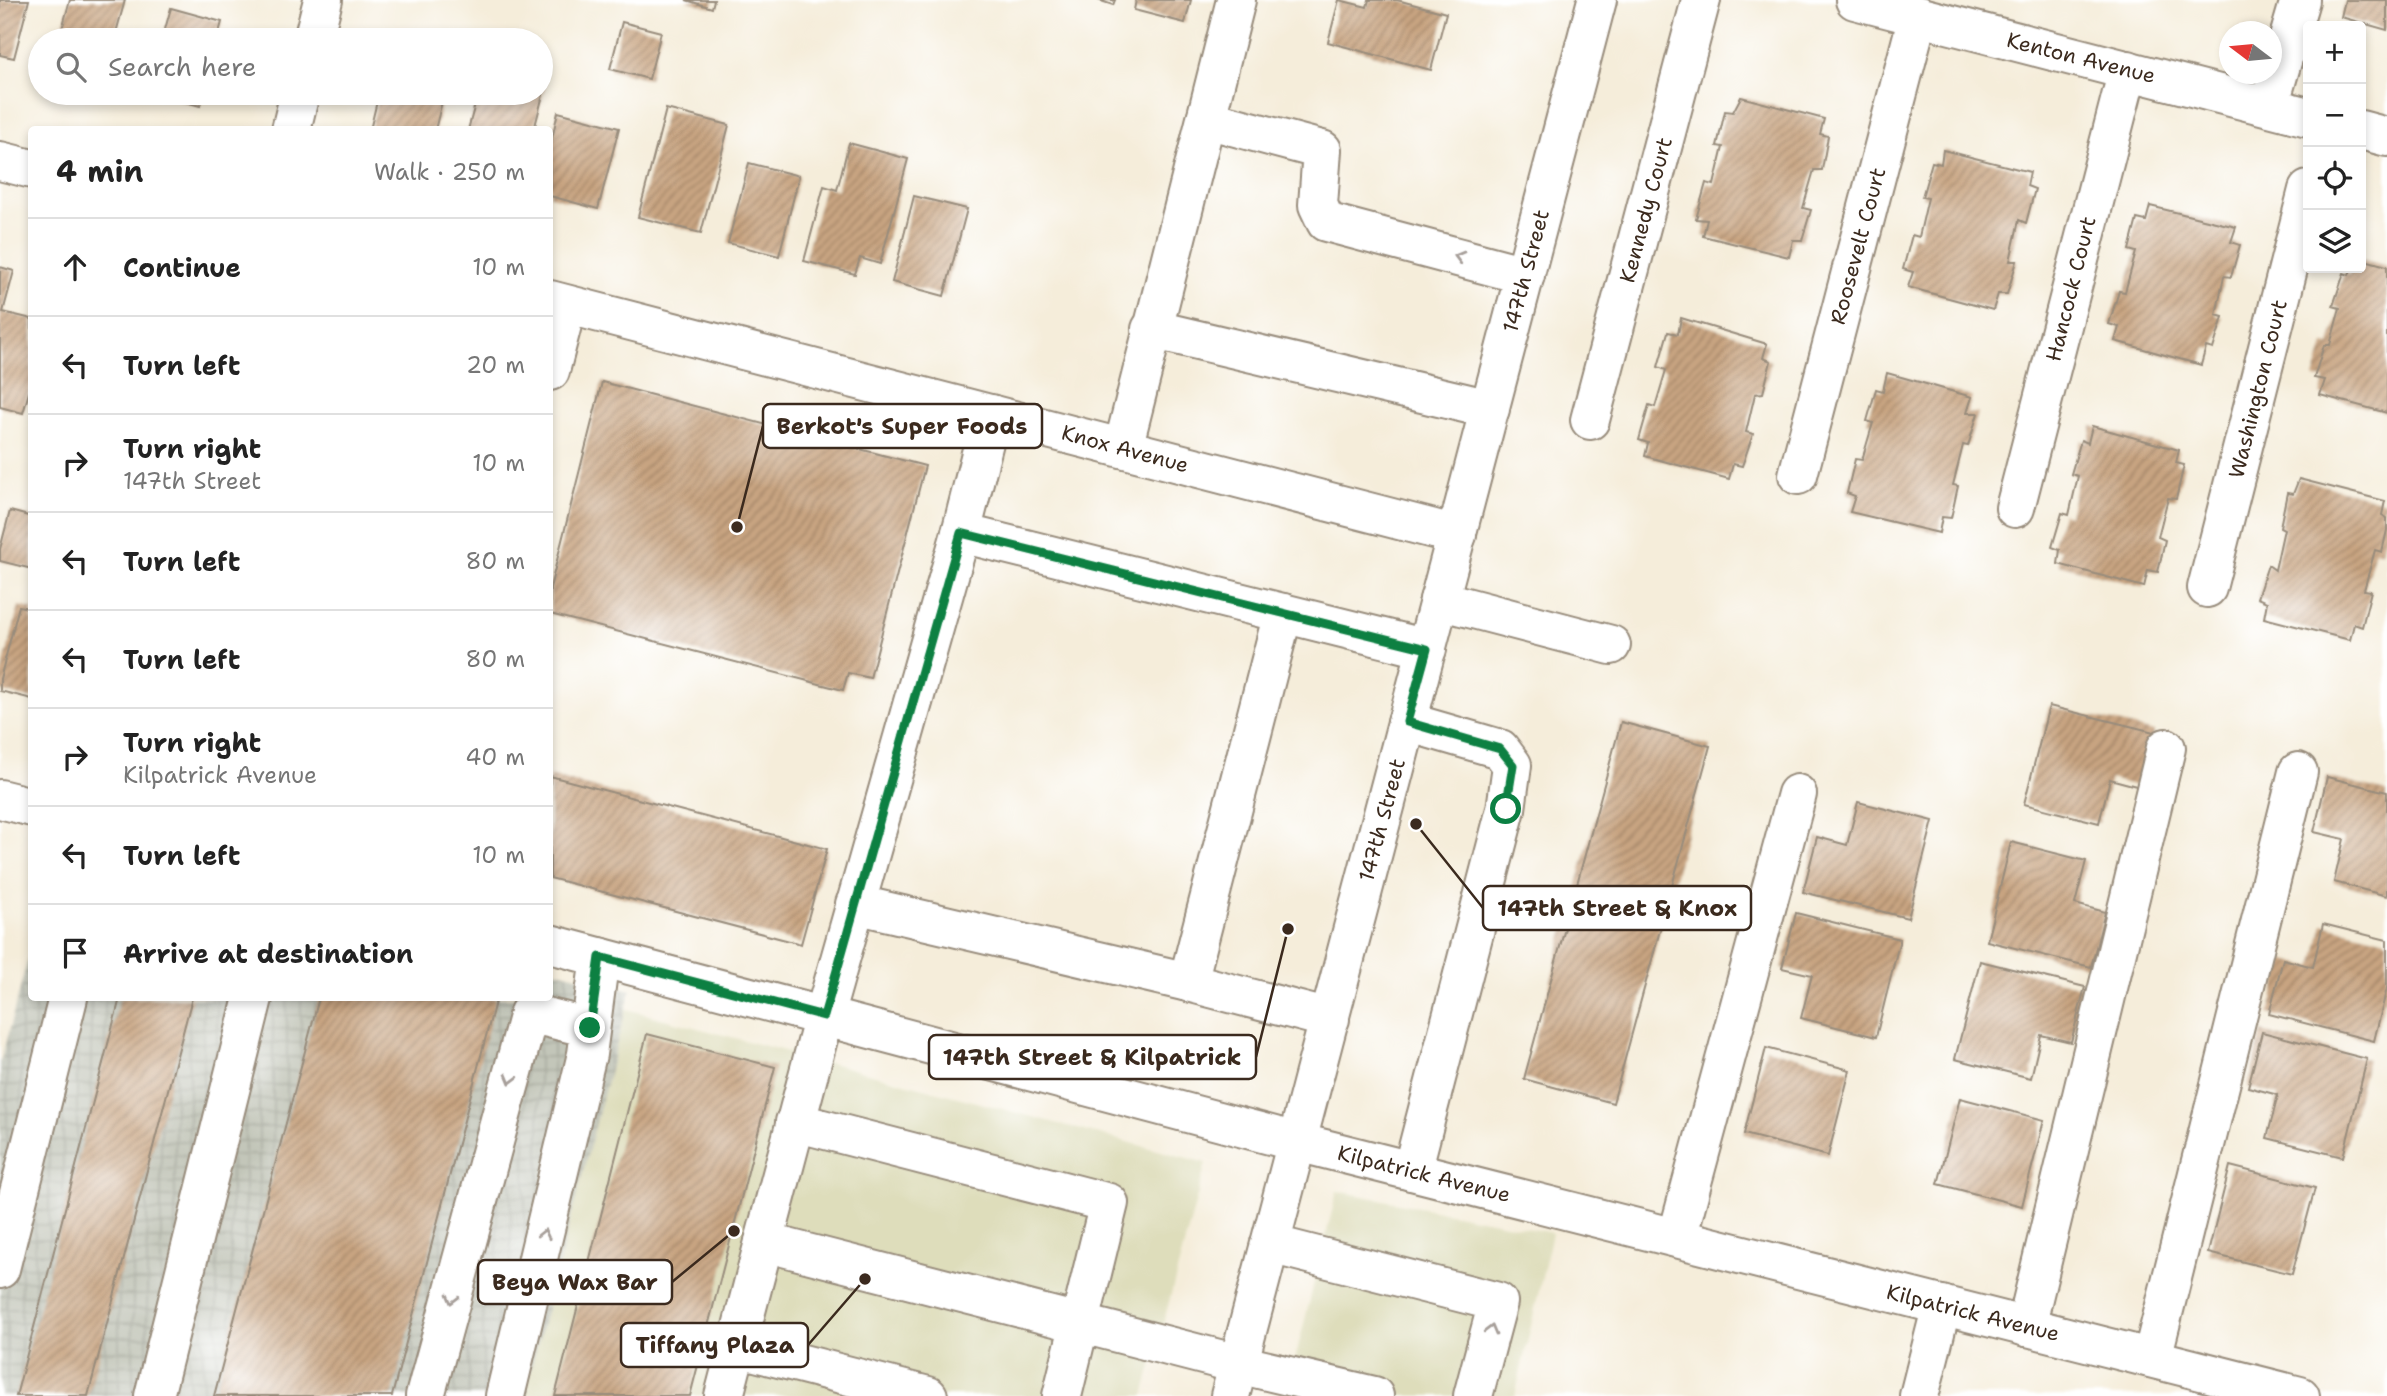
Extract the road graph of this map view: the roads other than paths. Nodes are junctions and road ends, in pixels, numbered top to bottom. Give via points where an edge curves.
1 (323, 0) edge
2 (1236, 0) edge
3 (1597, 0) edge
4 (1701, 0) edge
5 (1855, 0) edge
6 (2300, 0) edge
7 (1918, 16) junction
8 (316, 28) edge
9 (2128, 70) junction
10 (297, 105) edge
11 (2269, 106) junction
12 (2303, 116) edge
13 (1206, 119) junction
14 (292, 126) edge
15 (2366, 131) edge
16 (2387, 137) edge
17 (0, 161) edge
18 (28, 168) edge
19 (2303, 210) edge
20 (1525, 275) junction
21 (559, 303) edge
22 (1151, 329) junction
23 (553, 348) edge
24 (1490, 409) junction
25 (991, 414) junction
26 (1590, 420) dead end
27 (1122, 448) junction
28 (1798, 475) dead end
29 (2015, 508) dead end
30 (961, 533) junction
31 (1457, 535) junction
32 (2207, 588) dead end
33 (1439, 600) junction
34 (1283, 613) junction
35 (1611, 645) dead end
36 (1427, 649) junction
37 (1407, 722) junction
38 (2166, 748) dead end
39 (2298, 772) dead end
40 (1797, 794) dead end
41 (0, 799) edge
42 (28, 806) edge
43 (855, 904) junction
44 (553, 945) edge
45 (600, 957) junction
46 (1188, 982) junction
47 (67, 1001) edge
48 (252, 1001) edge
49 (824, 1016) junction
50 (1330, 1019) junction
51 (590, 1028) junction
52 (795, 1122) junction
53 (1297, 1142) junction
54 (1412, 1171) junction
55 (1677, 1238) junction
56 (764, 1242) junction
57 (1270, 1244) junction
58 (0, 1269) edge
59 (1942, 1305) junction
60 (1081, 1324) junction
61 (2026, 1327) junction
62 (736, 1347) junction
63 (2151, 1359) junction
64 (1234, 1380) edge
65 (2295, 1395) edge
66 (154, 1396) edge
67 (425, 1396) edge
68 (505, 1396) edge
69 (724, 1396) edge
70 (928, 1396) edge
71 (1062, 1396) edge
72 (1374, 1396) edge
73 (1474, 1396) edge
74 (1919, 1396) edge

1 - 8 street
2 - 13 street
3 - 20 street, 147th Street
4 - 26 street, Kennedy Court
5 - 7 street, Kenton Avenue
6 - 11 street
7 - 9 street, Kenton Avenue
7 - 28 street, Roosevelt Court
9 - 11 street, Kenton Avenue
9 - 29 street, Hancock Court
10 - 14 street
11 - 12 street, Kenton Avenue
20 -> 13 street via 1326,222 1318,205 1322,150
13 - 22 street
15 - 16 street
17 - 18 street
19 - 32 street, Washington Court
20 - 24 street, 147th Street
21 - 23 street
21 - 25 street, Knox Avenue
22 - 24 street
22 - 27 street
24 - 31 street, 147th Street
25 - 27 street, Knox Avenue
25 - 30 street
27 - 31 street, Knox Avenue
30 - 34 street
30 - 43 street
31 - 33 street, 147th Street
33 - 35 street
33 - 36 street, 147th Street
34 - 36 street
34 - 46 street
36 - 37 street, 147th Street
37 - 50 street, 147th Street
37 - 54 street via 1500,749 1513,765 1506,809
38 - 61 street
39 - 63 street
40 - 55 street
41 - 42 street
43 - 46 street
43 - 49 street
44 - 45 street, Kilpatrick Avenue
45 - 49 street, Kilpatrick Avenue
45 - 51 street
46 - 50 street
47 - 58 street
48 - 66 street
49 - 52 street
49 - 53 street, Kilpatrick Avenue
50 - 53 street, 147th Street
51 -> 67 street via 529,1013
68 -> 51 street
52 - 56 street
52 - 60 street via 1109,1203
53 - 54 street, Kilpatrick Avenue
53 - 57 street, 147th Street
54 - 55 street, Kilpatrick Avenue
55 - 59 street, Kilpatrick Avenue
56 - 60 street
56 - 62 street
57 - 64 street, 147th Street
73 -> 57 street via 1498,1302
59 - 61 street, Kilpatrick Avenue
59 - 74 street
60 - 64 street
60 - 71 street
61 - 63 street, Kilpatrick Avenue
62 - 69 street
62 - 70 street
63 - 65 street, Kilpatrick Avenue
64 - 72 street

